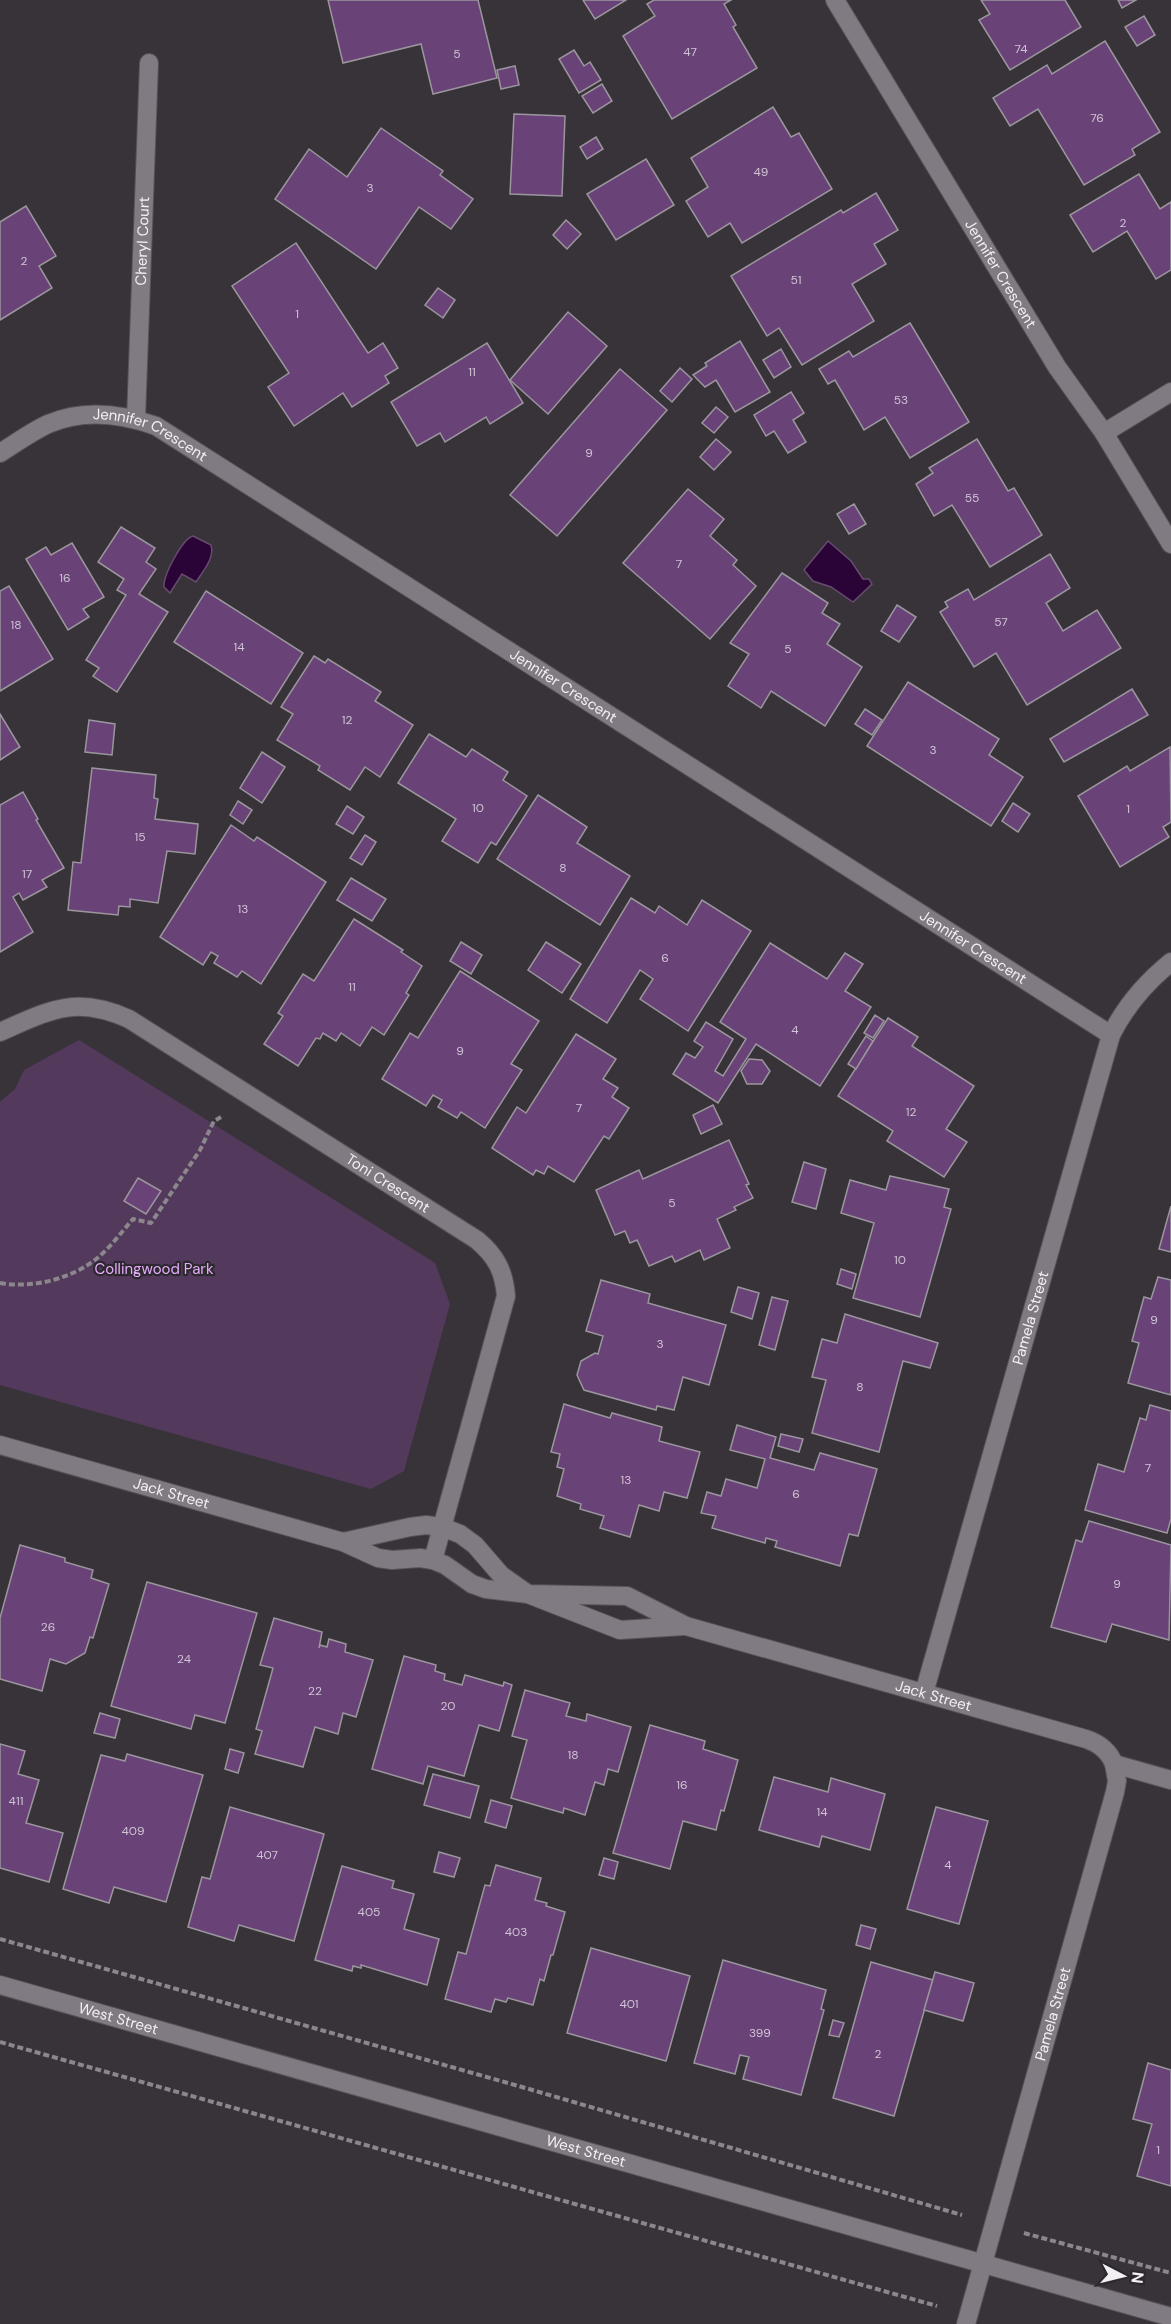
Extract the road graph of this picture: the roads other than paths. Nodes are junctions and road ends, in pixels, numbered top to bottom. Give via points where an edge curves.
1 (835, 0) edge
2 (148, 63) dead end
3 (1171, 392) edge
4 (136, 419) junction
5 (1104, 433) junction
6 (0, 453) edge
7 (1171, 544) edge
8 (1171, 962) edge
9 (0, 1032) edge
10 (1111, 1035) junction
11 (0, 1445) edge
12 (442, 1527) junction
13 (343, 1542) junction
14 (433, 1560) junction
15 (528, 1594) junction
16 (686, 1626) junction
17 (924, 1693) junction
18 (1114, 1764) junction
19 (1171, 1780) edge
20 (0, 1984) edge
21 (982, 2264) junction
22 (1171, 2317) edge
23 (967, 2319) edge

1 - 5 street, Jennifer Crescent via 1057,367
2 - 4 street, Cheryl Court
3 - 5 street
4 - 6 street, Jennifer Crescent via 114,414 69,417 47,424
4 - 10 street, Jennifer Crescent via 174,437
5 - 7 street, Jennifer Crescent
8 - 10 street, Pamela Street via 1136,995
9 - 12 street, Toni Crescent via 68,1006 109,1010 129,1019 491,1252 501,1267 506,1296
10 - 17 street, Pamela Street
11 - 13 street, Jack Street
12 - 13 street, Jack Street via 410,1527
12 - 14 street, Toni Crescent
12 - 15 street, Jack Street via 460,1534 501,1575
13 - 14 street, Jack Street via 378,1558
14 - 15 street, Jack Street via 472,1584
15 - 16 street, Jack Street via 620,1630
15 - 16 street, Jack Street via 627,1596
16 - 17 street, Jack Street
17 - 18 street, Jack Street via 1096,1742
18 - 19 street
18 - 21 street, Pamela Street via 1118,1781
20 - 21 street, West Street
21 - 22 street, West Street
21 - 23 street, Pamela Street

